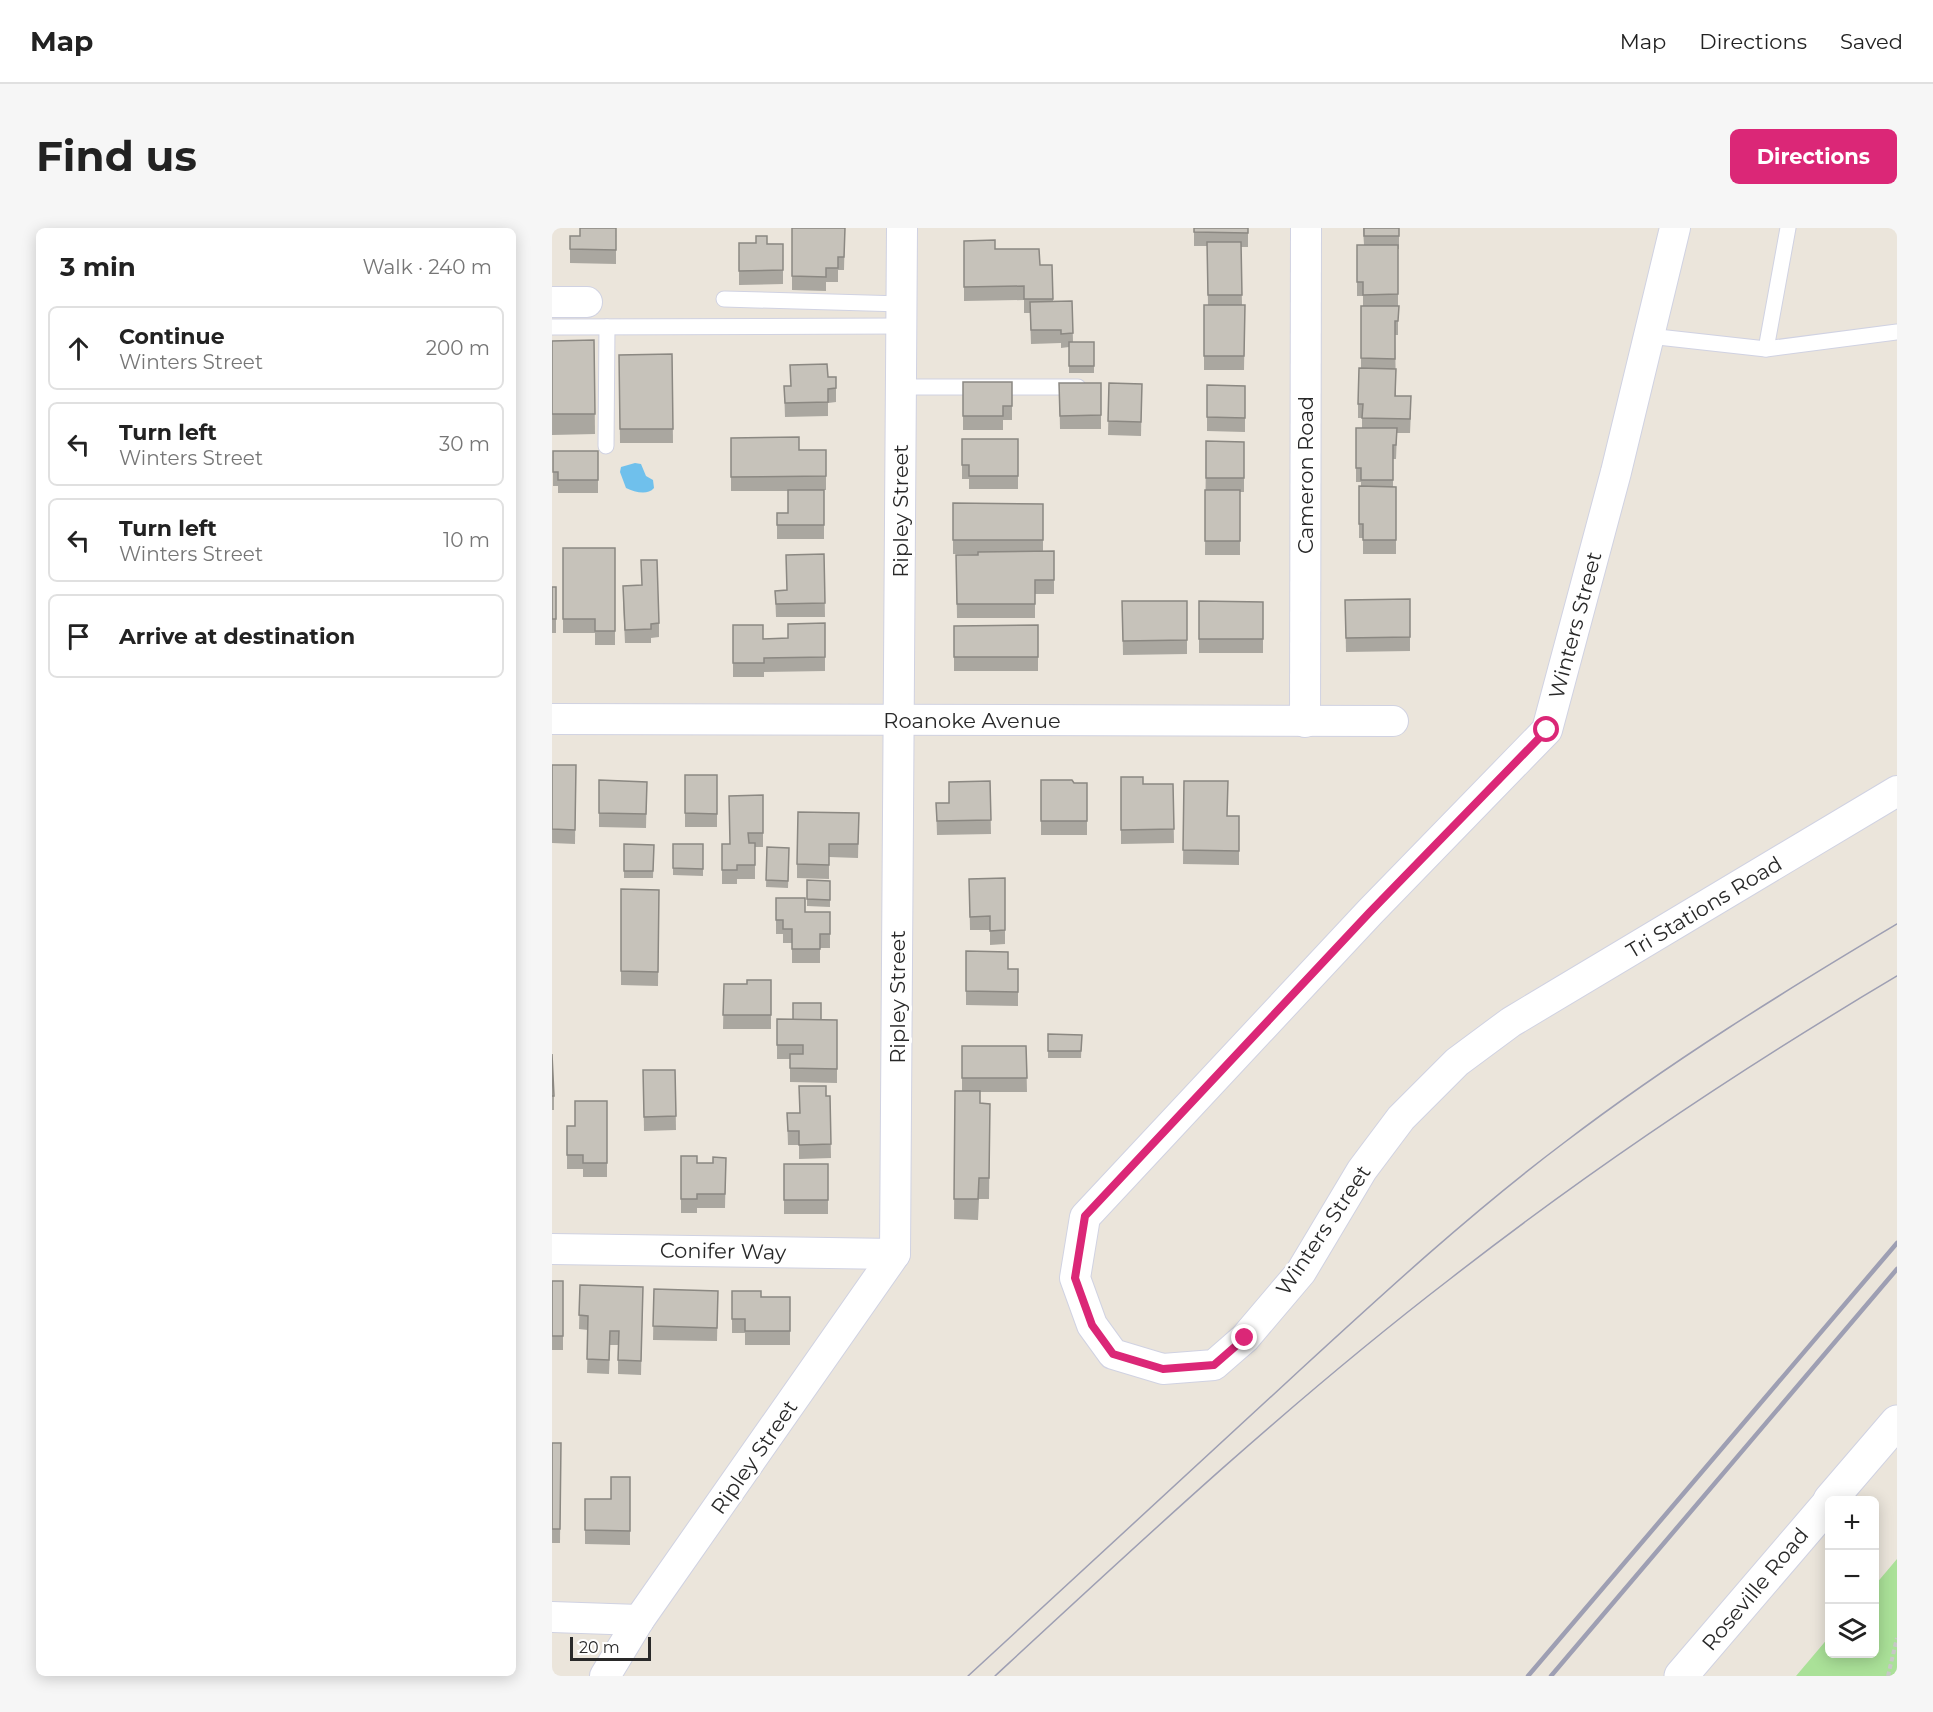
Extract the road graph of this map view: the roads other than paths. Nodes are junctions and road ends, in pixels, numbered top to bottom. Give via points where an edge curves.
1 (902, 228) edge
2 (1306, 228) edge
3 (1675, 228) edge
4 (1788, 228) edge
5 (724, 299) dead end
6 (552, 302) edge
7 (587, 302) dead end
8 (902, 315) junction
9 (552, 327) edge
10 (607, 327) junction
11 (1897, 332) edge
12 (1648, 336) junction
13 (1766, 349) junction
14 (901, 387) junction
15 (1098, 387) edge
16 (606, 446) dead end
17 (552, 718) edge
18 (899, 720) junction
19 (1393, 721) dead end
20 (1305, 722) junction
21 (1897, 791) edge
22 (1510, 1022) joint
23 (552, 1249) edge
24 (895, 1254) junction
25 (1897, 1422) edge
26 (1834, 1496) edge
27 (1825, 1507) edge
28 (552, 1617) edge
29 (639, 1620) junction
30 (605, 1676) edge
31 (1681, 1676) edge

1 - 8 street, Ripley Street
2 - 20 street, Cameron Road
3 - 12 street, Winters Street
4 - 13 lane
5 - 8 lane
6 - 7 street
8 - 10 lane
8 - 14 street, Ripley Street
9 - 10 lane
10 - 16 lane
11 - 13 lane
12 - 13 lane
12 - 22 street, Winters Street via 1547,730 1085,1216 1075,1278 1092,1325 1113,1354 1163,1369 1214,1365 1245,1338 1301,1272 1362,1170 1401,1118 1457,1062
14 - 15 lane
14 - 18 street, Ripley Street
17 - 18 street, Roanoke Avenue
18 - 20 street, Roanoke Avenue
18 - 24 street, Ripley Street
19 - 20 street, Roanoke Avenue
21 - 22 street, Tri Stations Road
23 - 24 street, Conifer Way
24 - 29 street, Ripley Street
25 - 26 main road, Roseville Road
27 - 31 main road, Roseville Road
28 - 29 street
29 - 30 street, Ripley Street

